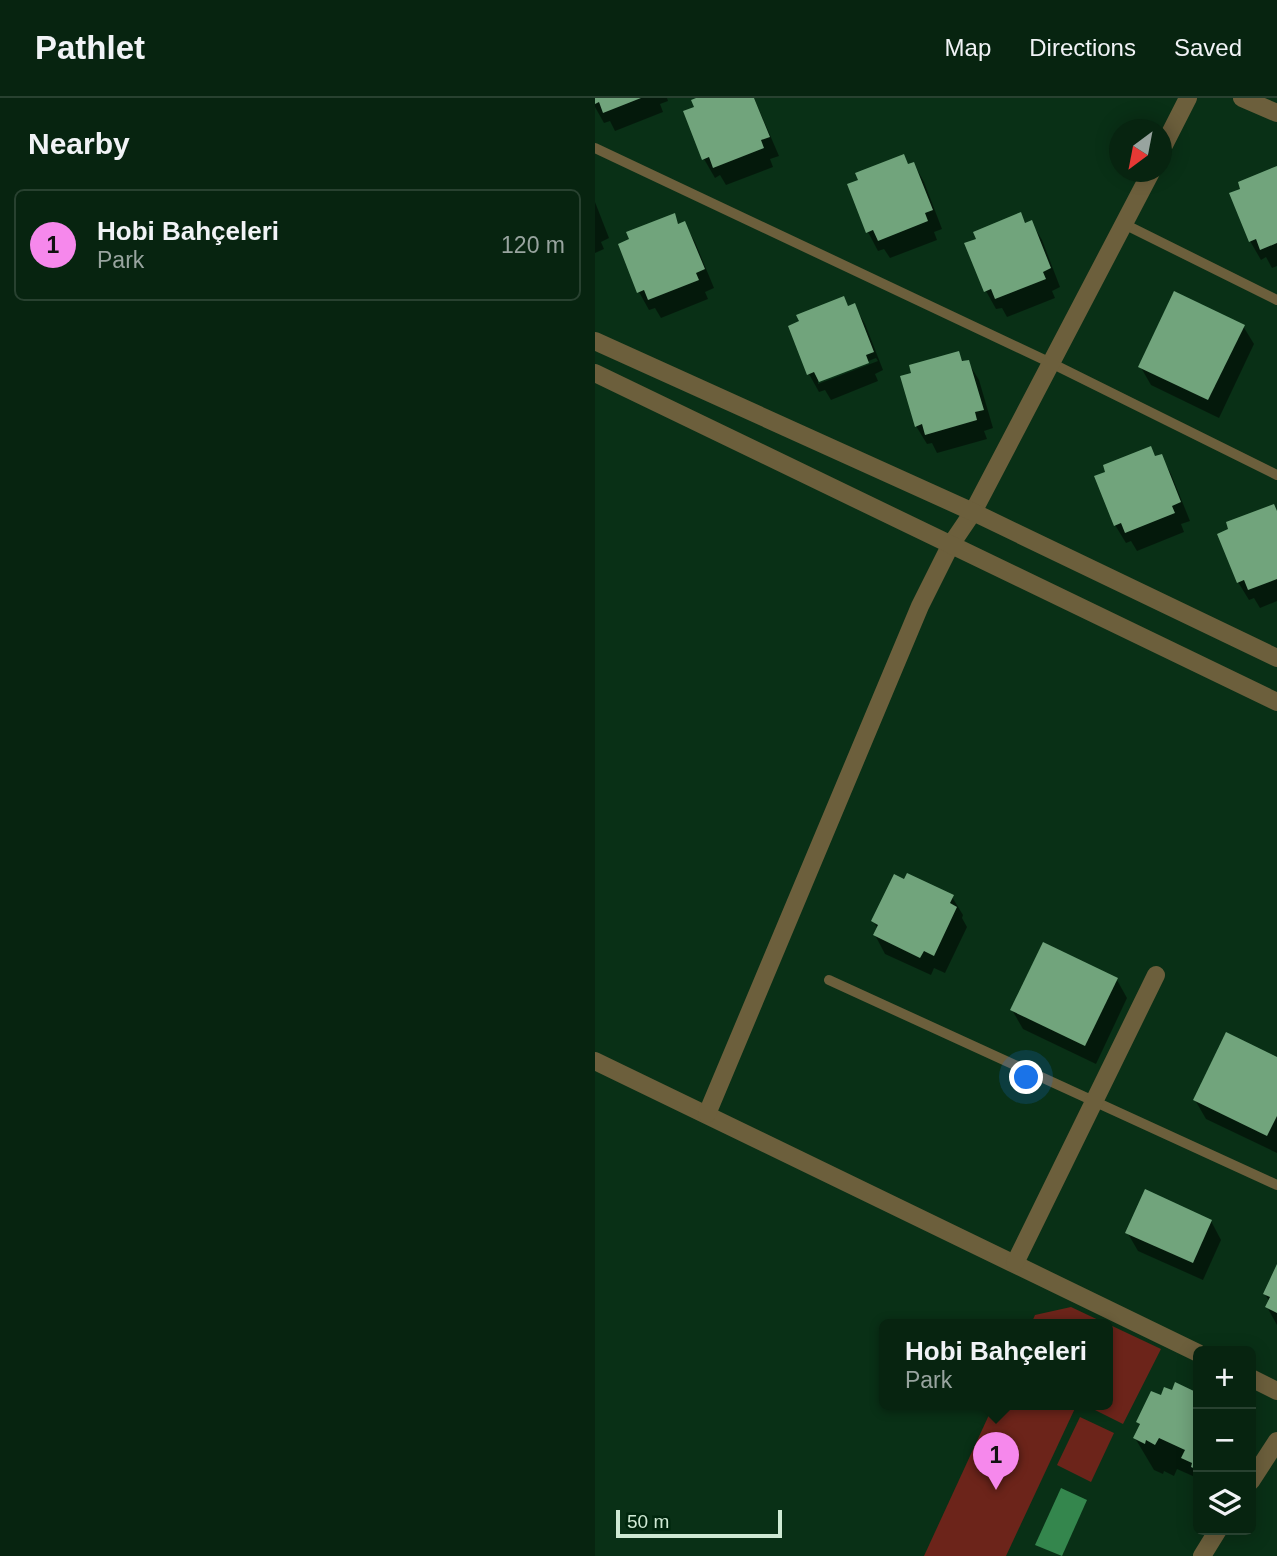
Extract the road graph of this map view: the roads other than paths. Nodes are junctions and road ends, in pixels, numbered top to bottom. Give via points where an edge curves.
1 (1188, 98) edge
2 (1242, 98) edge
3 (1277, 113) edge
4 (1172, 129) edge
5 (595, 148) edge
6 (1146, 182) edge
7 (1123, 224) junction
8 (1277, 300) edge
9 (595, 341) edge
10 (1051, 363) junction
11 (595, 373) edge
12 (1277, 475) edge
13 (973, 512) junction
14 (950, 546) junction
15 (1277, 658) edge
16 (1277, 702) edge
17 (1156, 975) dead end
18 (829, 980) dead end
19 (595, 1061) edge
20 (1094, 1101) junction
21 (706, 1114) junction
22 (1277, 1185) edge
23 (1015, 1263) junction
24 (1193, 1351) edge
25 (1256, 1380) edge
26 (1277, 1391) edge
27 (1277, 1441) edge
28 (1256, 1473) edge
29 (1216, 1535) edge
30 (1202, 1556) edge

1 - 4 street
2 - 3 street
5 - 10 lane
6 - 7 street
7 - 8 lane
7 - 10 street
9 - 13 street
10 - 12 lane
10 - 13 street
11 - 14 street
13 - 14 street
13 - 15 street
14 - 16 street
14 - 21 street via 920,606
17 - 20 street
18 - 20 lane
19 - 21 street
20 - 22 lane
20 - 23 street
21 - 23 street
23 - 24 street
25 - 26 street
27 - 28 street
29 - 30 street

